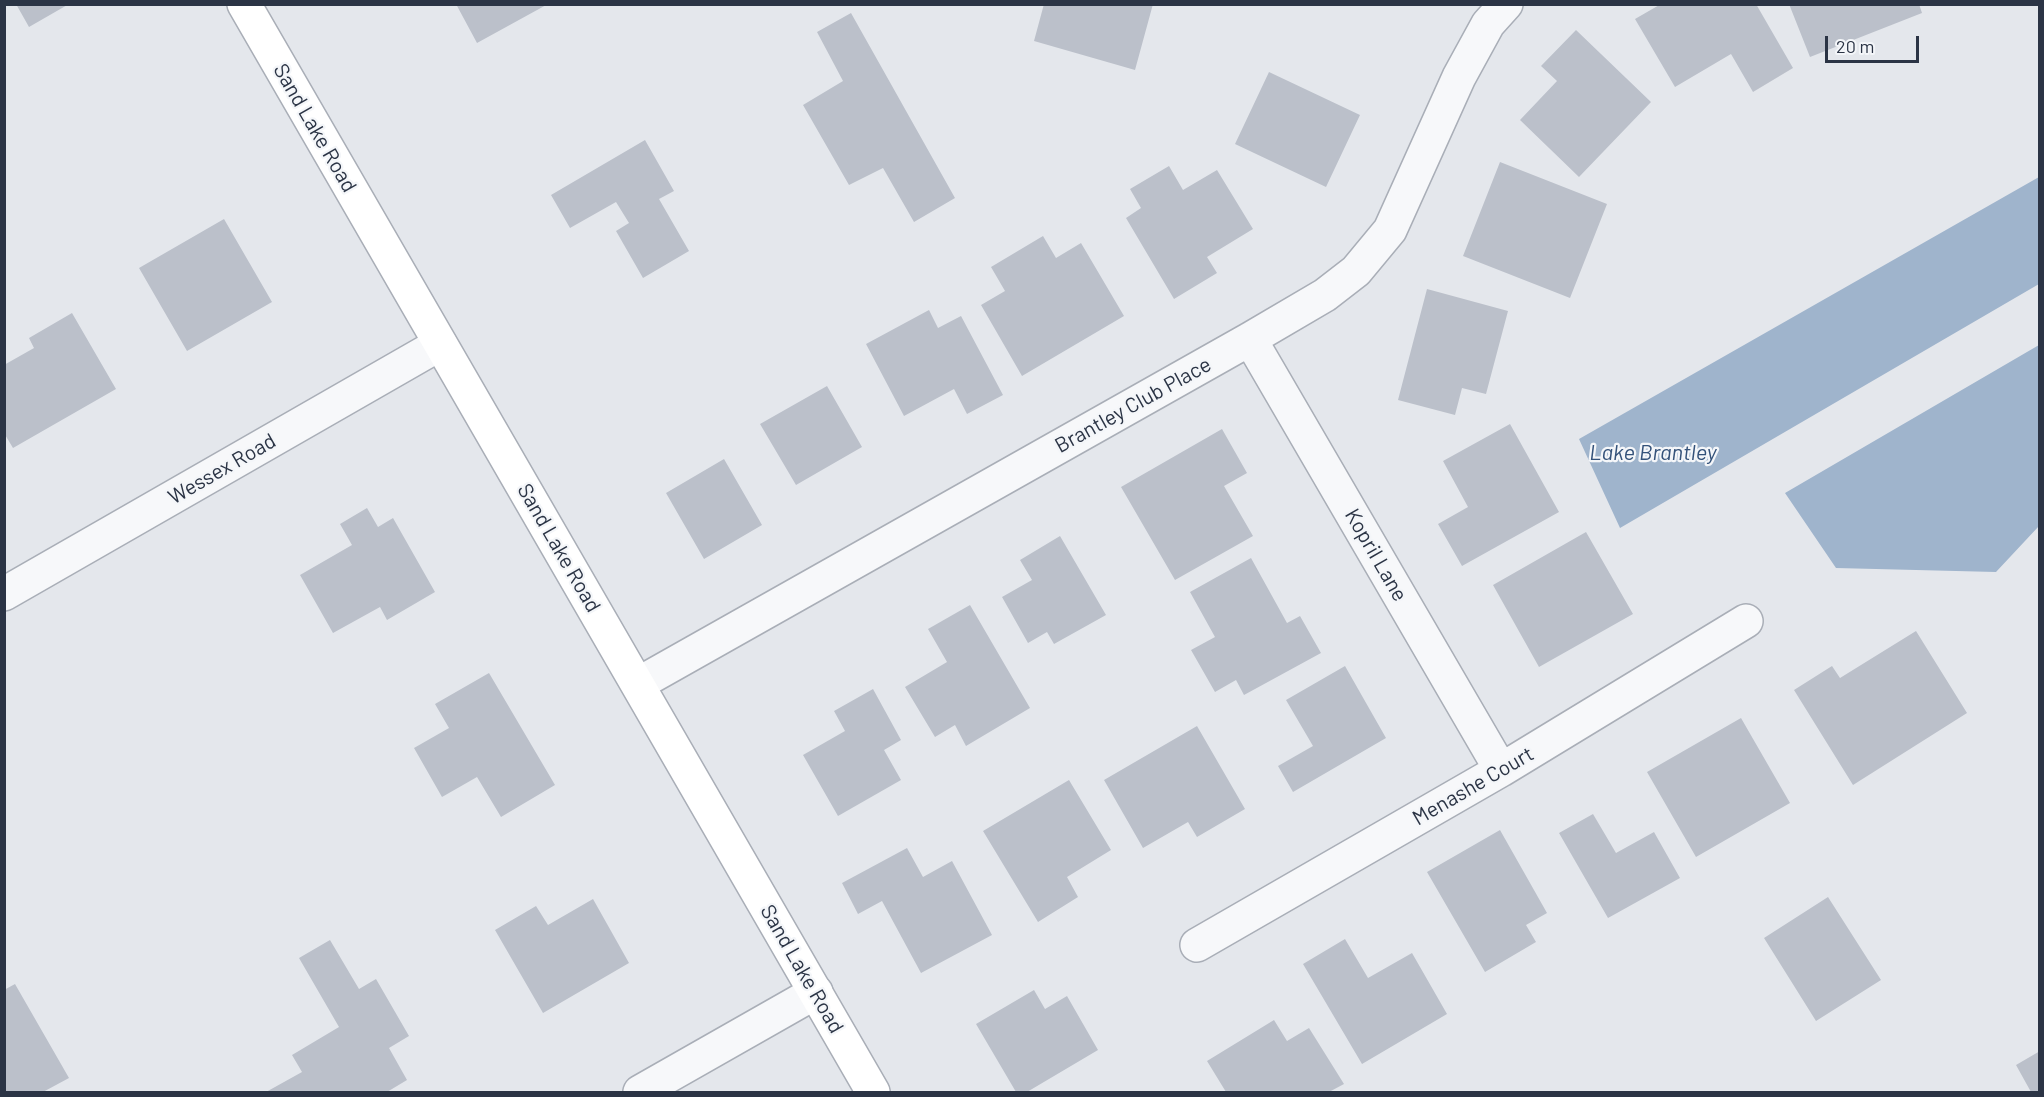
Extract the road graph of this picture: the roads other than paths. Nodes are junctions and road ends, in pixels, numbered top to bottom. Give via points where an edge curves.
1 (244, 4) edge
2 (1506, 4) edge
3 (1250, 339) junction
4 (440, 344) junction
5 (4, 594) edge
6 (1746, 621) dead end
7 (638, 684) junction
8 (1501, 770) junction
9 (1197, 945) dead end
10 (816, 992) junction
11 (640, 1092) edge
12 (873, 1092) edge

1 - 4 street, Sand Lake Road
2 - 3 street, Brantley Club Place via 1488,24 1459,77 1390,230 1356,271 1325,295
3 - 7 street, Brantley Club Place
3 - 8 street, Kopril Lane
4 - 5 street, Wessex Road
4 - 7 street, Sand Lake Road
6 - 8 street, Menashe Court
7 - 10 street, Sand Lake Road
8 - 9 street, Menashe Court
10 - 11 street
10 - 12 street, Sand Lake Road

